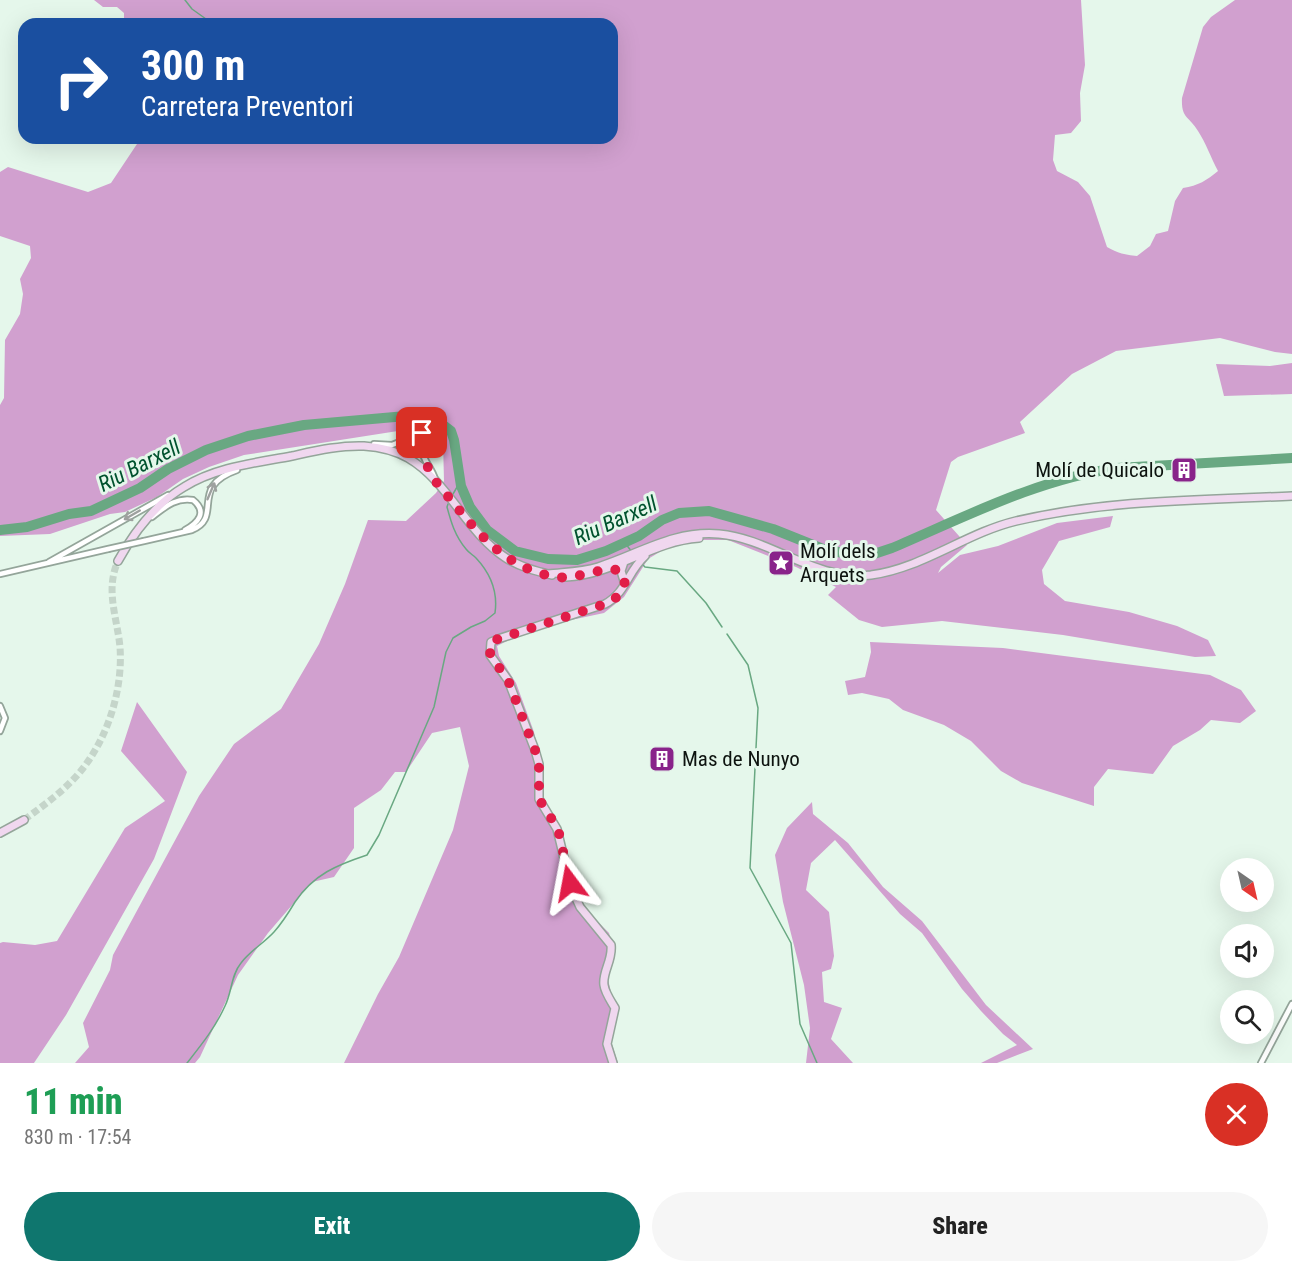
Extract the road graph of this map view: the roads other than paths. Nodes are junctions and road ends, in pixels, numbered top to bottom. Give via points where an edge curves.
1 (422, 433) junction
2 (425, 444) junction
3 (365, 447) junction
4 (258, 462) junction
5 (436, 482) junction
6 (184, 487) junction
7 (1292, 496) edge
8 (143, 523) junction
9 (182, 532) junction
10 (647, 550) junction
11 (118, 561) tunnel mouth
12 (49, 562) junction
13 (624, 562) junction
14 (598, 566) junction
15 (610, 568) junction
16 (621, 571) junction
17 (631, 572) junction
18 (0, 574) edge
19 (548, 574) junction
20 (625, 584) junction
21 (0, 706) edge
22 (0, 731) edge
23 (24, 820) tunnel mouth
24 (0, 832) edge
25 (1292, 1004) edge
26 (613, 1063) edge
27 (1261, 1063) edge

1 - 2 street
1 - 2 street via 437,433
1 - 3 street via 399,443
2 - 5 street via 423,457
3 - 4 main road
3 - 5 main road via 401,454
4 - 6 main road via 220,471
9 -> 4 street via 196,529 204,522 209,492 216,480
5 - 19 main road via 500,553
6 - 8 main road
6 -> 12 street
7 - 10 main road via 1140,504 1034,518 994,527 913,563 869,575 817,569 747,541 695,538
8 - 9 street via 174,502 193,500 201,517
8 - 11 main road
9 - 12 street, bridge
10 - 13 main road
10 - 14 main road
10 - 17 main road
12 - 18 street
13 - 14 main road
13 - 15 main road
13 - 16 main road
13 - 17 main road
14 - 19 main road
15 - 16 main road
15 - 19 main road via 585,576
16 - 20 main road
17 - 20 main road
20 - 26 main road via 615,599 605,604 498,639 490,647 493,660 508,680 535,750 539,799 558,829 575,896 580,908 611,945 603,982 615,1008 607,1044
21 - 22 street via 6,718
23 - 24 main road
25 - 27 street

